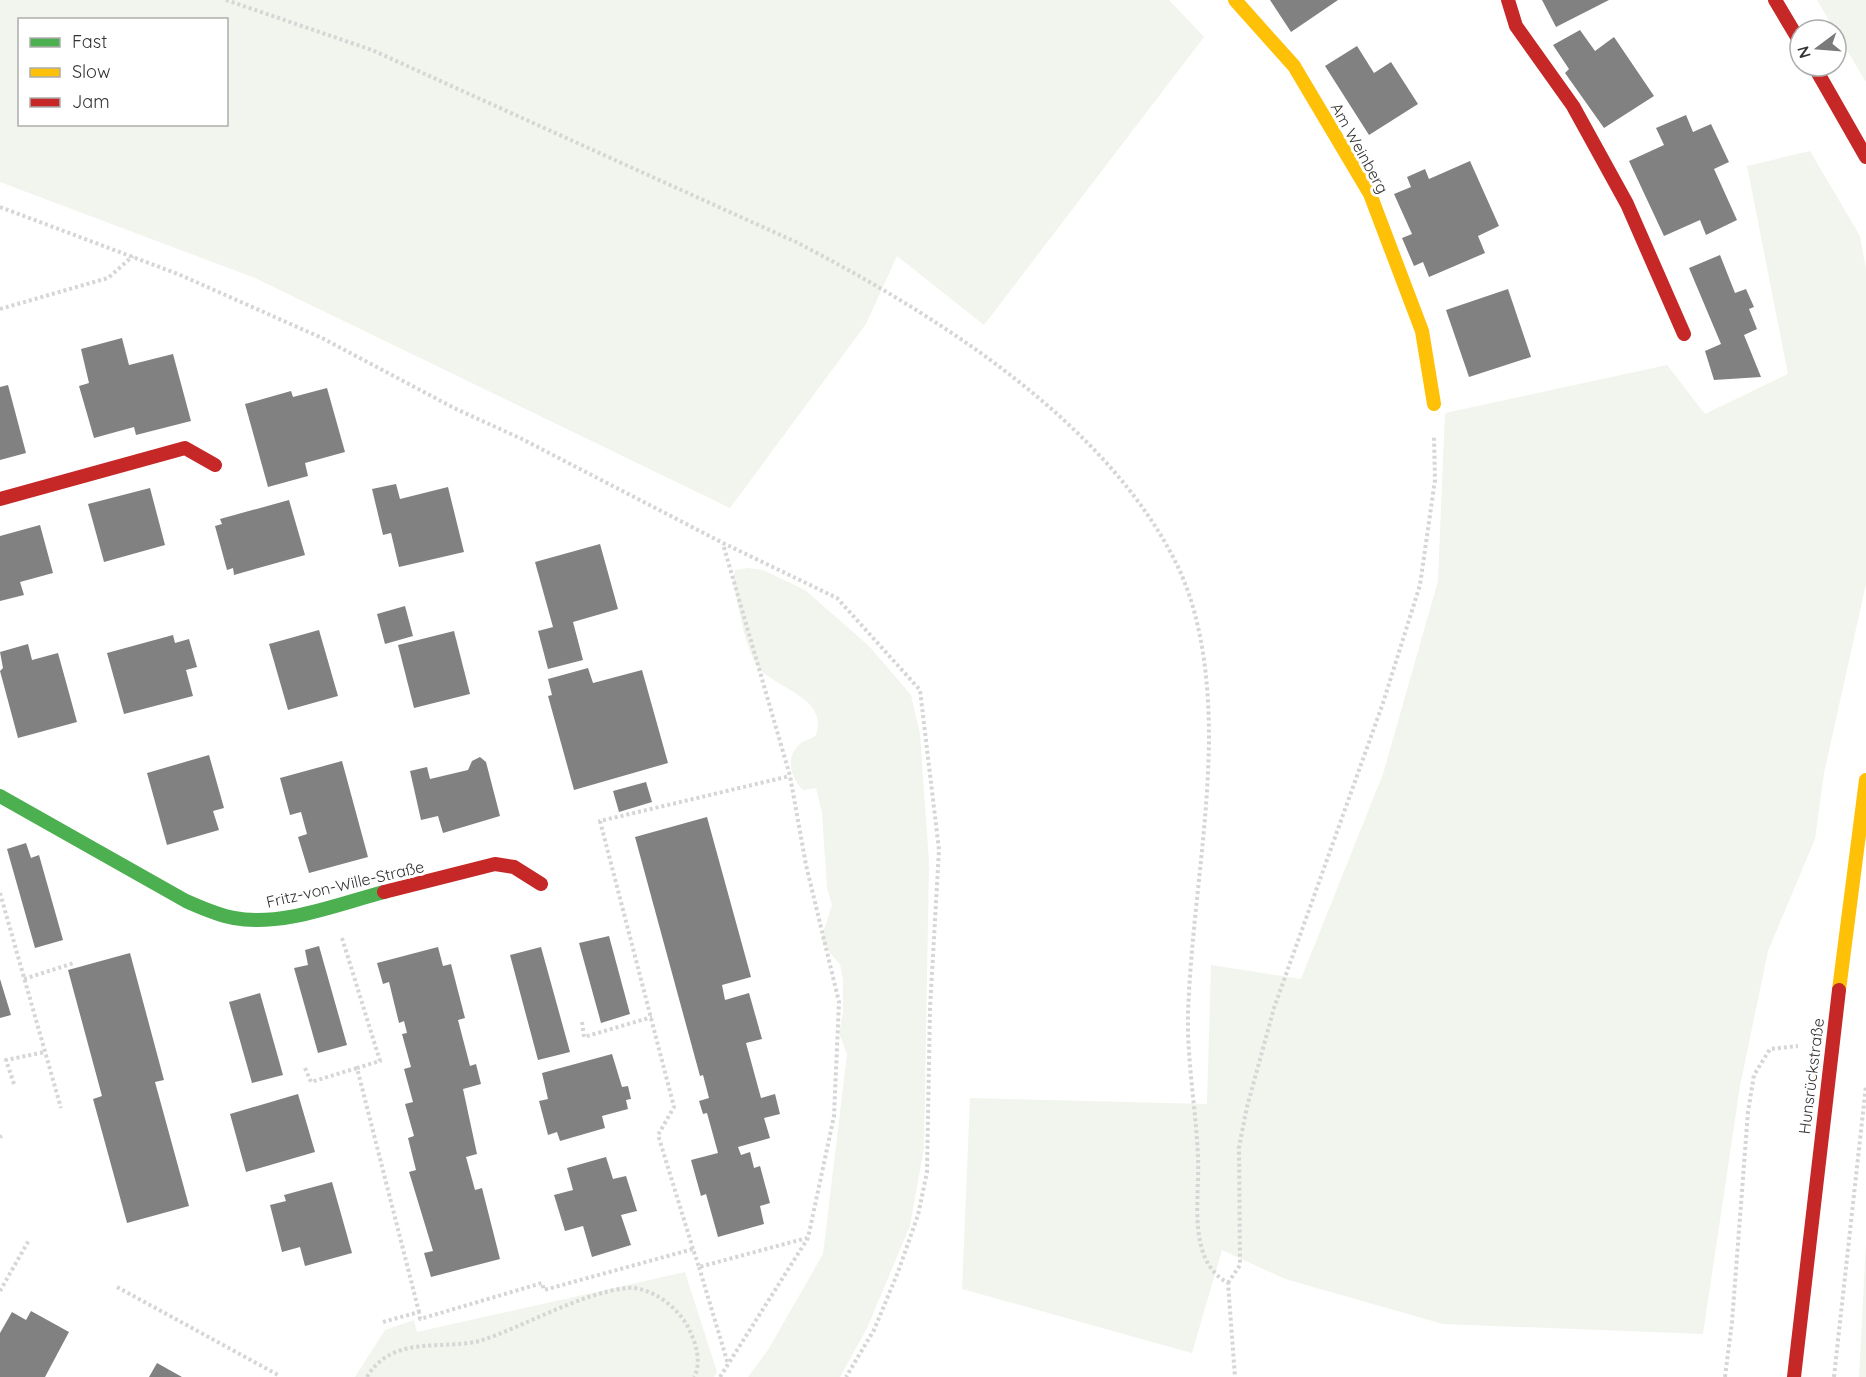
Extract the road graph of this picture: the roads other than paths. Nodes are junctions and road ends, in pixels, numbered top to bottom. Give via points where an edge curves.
1 (1234, 0) edge
2 (1508, 0) edge
3 (1775, 0) edge
4 (1788, 22) edge
5 (1821, 78) edge
6 (1866, 158) edge
7 (1684, 334) dead end
8 (1434, 404) road end
9 (215, 465) dead end
10 (0, 499) edge
11 (1866, 780) edge
12 (0, 796) edge
13 (541, 884) dead end
14 (1794, 1377) edge

1 - 8 street, Am Weinberg via 1294,66 1370,194 1422,331
2 - 7 street via 1516,26 1573,106 1627,204
3 - 4 street
5 - 6 street
9 - 10 street via 185,448
11 - 14 street, Hunsrückstraße
12 - 13 street, Fritz-von-Wille-Straße via 186,901 236,920 262,921 333,907 495,864 514,867

